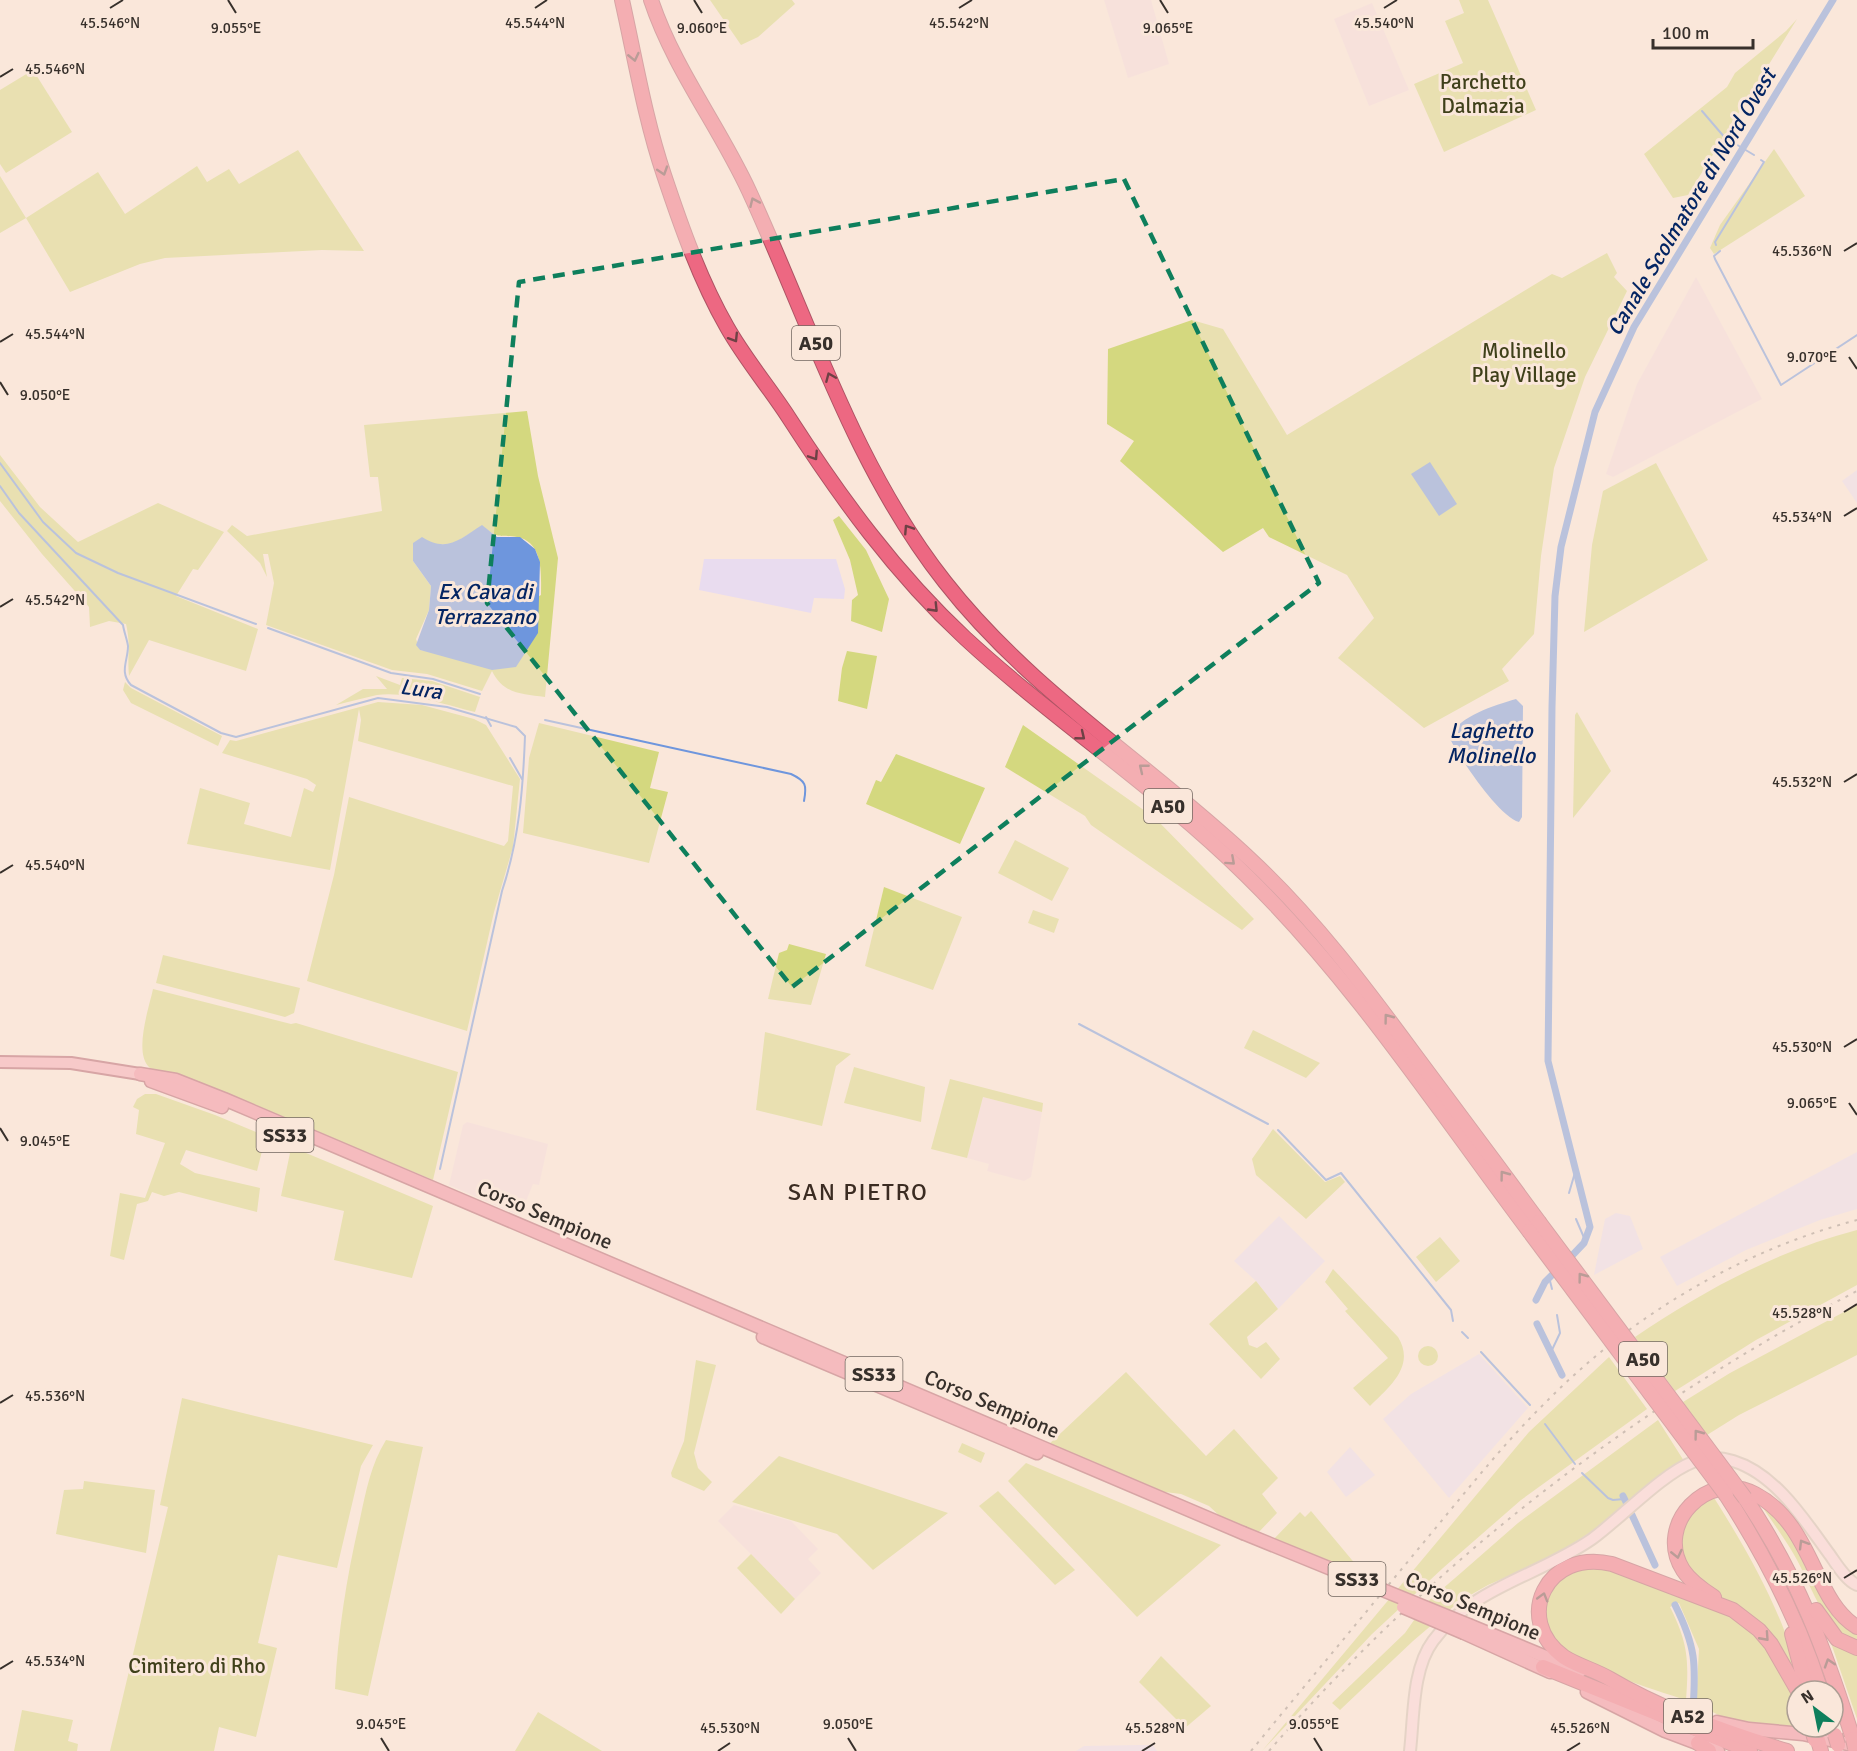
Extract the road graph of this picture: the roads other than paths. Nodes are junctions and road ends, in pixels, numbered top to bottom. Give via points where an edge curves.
1 (622, 0) edge
2 (651, 0) edge
3 (0, 1062) edge
4 (140, 1074) joint
5 (1534, 1226) junction
6 (1758, 1519) junction
7 (1762, 1554) junction
8 (1857, 1585) edge
9 (1733, 1610) junction
10 (1857, 1627) edge
11 (1468, 1629) junction
12 (1857, 1648) edge
13 (1543, 1667) junction
14 (1791, 1679) edge
15 (1804, 1679) edge
16 (1817, 1679) edge
17 (1629, 1692) junction
18 (1847, 1743) edge
19 (1703, 1747) edge
20 (1410, 1751) edge
21 (1718, 1751) edge
22 (1750, 1751) edge
23 (1787, 1751) edge

1 -> 5 highway, A50 via 663,173 707,286 729,331 829,479 916,589 1001,670 1189,824 1274,902
5 -> 2 highway, A50 via 1356,977 1274,882 1205,819 1060,700 996,641 944,581 900,516 854,431 778,255 722,137 670,49
3 - 4 main road, Corso Sempione / SS33 via 71,1063
4 - 11 highway, Corso Sempione / SS33, bridge via 449,1199
6 -> 5 highway, A50, bridge
5 - 7 highway, A50, bridge via 1726,1496
6 - 12 highway via 1788,1553 1830,1632
18 -> 6 highway, A50 via 1830,1666 1813,1621
7 - 15 highway
7 - 16 highway, A50 via 1792,1612
8 - 20 main road via 1766,1480 1739,1463 1711,1458 1686,1466 1591,1539 1544,1568 1490,1591 1456,1615 1428,1649
10 -> 9 highway via 1836,1608 1804,1544 1780,1514 1741,1488 1723,1488 1702,1495 1685,1509 1677,1525 1675,1549 1690,1579
9 -> 14 highway via 1771,1644
17 -> 9 highway via 1565,1657 1549,1640 1541,1620 1540,1601 1556,1573 1577,1563 1606,1562
11 - 13 highway, SS33
11 - 17 highway, Corso Sempione / SS33
13 - 19 highway, SS33 via 1568,1684
13 - 22 highway, A52
17 - 18 highway, SS33 via 1726,1725
17 - 23 highway, A52
19 - 21 highway, SS33

